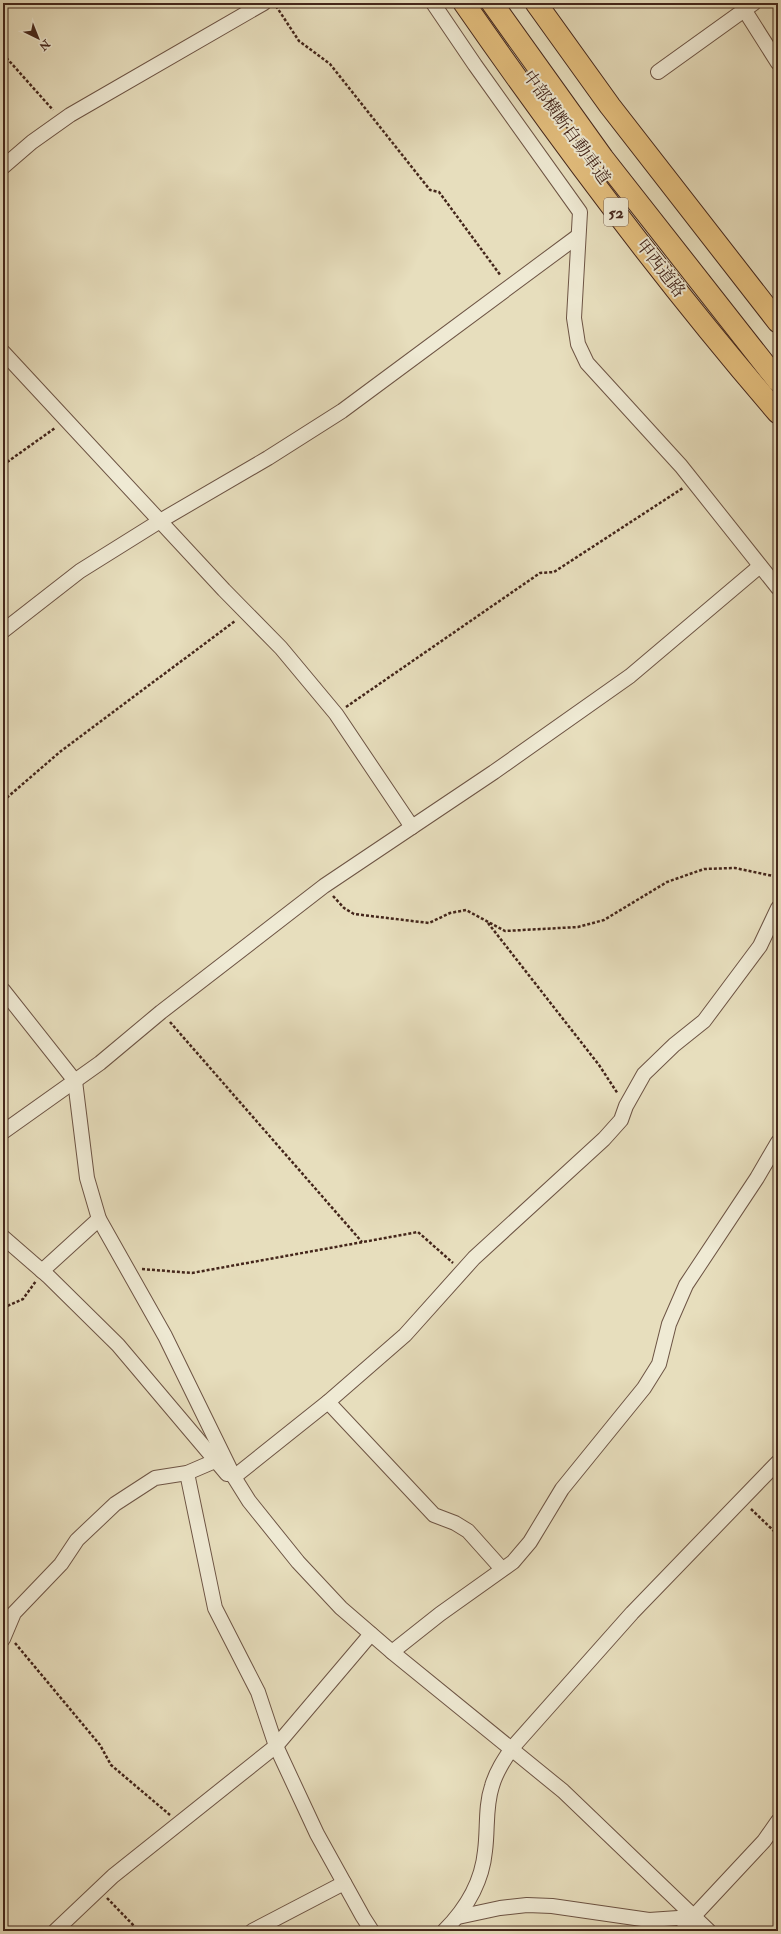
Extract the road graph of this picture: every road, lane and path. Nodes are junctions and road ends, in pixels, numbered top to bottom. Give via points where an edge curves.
1 (264, 3) edge
2 (274, 3) edge
3 (433, 3) edge
4 (464, 3) edge
5 (478, 3) edge
6 (492, 3) edge
7 (536, 3) edge
8 (746, 5) edge
9 (3, 54) edge
10 (778, 63) edge
11 (658, 72) dead end
12 (62, 121) junction
13 (3, 167) edge
14 (578, 236) junction
15 (510, 288) junction
16 (778, 322) edge
17 (3, 352) edge
18 (778, 381) edge
19 (778, 399) edge
20 (778, 413) edge
21 (65, 421) junction
22 (3, 465) edge
23 (693, 482) junction
24 (160, 521) junction
25 (760, 566) junction
26 (778, 588) edge
27 (246, 613) junction
28 (3, 631) edge
29 (336, 714) junction
30 (3, 800) edge
31 (412, 827) junction
32 (778, 877) edge
33 (324, 886) junction
34 (778, 908) edge
35 (487, 923) junction
36 (3, 990) edge
37 (161, 1012) junction
38 (75, 1081) junction
39 (626, 1106) junction
40 (3, 1132) edge
41 (778, 1142) edge
42 (99, 1219) junction
43 (3, 1237) edge
44 (362, 1242) junction
45 (127, 1267) junction
46 (42, 1271) junction
47 (462, 1271) junction
48 (3, 1308) edge
49 (328, 1402) junction
50 (220, 1459) junction
51 (778, 1462) edge
52 (187, 1473) junction
53 (234, 1477) junction
54 (741, 1500) junction
55 (249, 1501) junction
56 (778, 1535) edge
57 (502, 1569) junction
58 (371, 1634) junction
59 (4, 1638) edge
60 (392, 1652) junction
61 (276, 1746) junction
62 (512, 1748) junction
63 (778, 1821) edge
64 (179, 1824) junction
65 (344, 1883) junction
66 (99, 1889) junction
67 (458, 1917) junction
68 (693, 1917) junction
69 (55, 1931) edge
70 (139, 1931) edge
71 (252, 1931) edge
72 (372, 1931) edge
73 (444, 1931) edge
74 (682, 1931) edge
75 (709, 1931) edge

1 - 12 street
2 - 15 path via 299,41 330,64 430,190 439,192
3 - 14 street via 479,72 580,212
4 - 20 highway, 甲西道路 / 52 via 605,198
5 - 19 highway, 中部横断自動車道 via 594,164
6 - 18 highway, 中部横断自動車道 via 603,158
7 - 16 highway via 610,106
8 - 10 street
8 - 11 street
9 - 12 path
12 - 13 street
14 - 15 street
14 - 23 street via 574,318 578,344 587,363
15 - 24 street via 342,410 268,458
17 - 21 street
21 - 22 path
21 - 24 street
23 - 25 street
23 - 29 path via 554,572 540,573
24 - 27 street
24 - 28 street via 80,571
25 - 26 street
25 - 31 street via 630,676
27 - 29 street via 281,648
27 - 30 path via 61,751
29 - 31 street
31 - 33 street
32 - 35 path via 735,868 704,870 667,882 604,920 578,927 505,931
33 - 35 path via 344,908 354,914 429,923 450,913 466,910
33 - 37 street
34 - 39 street via 760,946 704,1021 644,1074
35 - 39 path via 599,1065
36 - 38 street
37 - 38 street via 100,1064
37 - 44 path
38 - 40 street
38 - 42 street via 87,1178
39 - 47 street via 621,1120 604,1139
41 - 57 street via 758,1178 686,1285 669,1324 659,1364 644,1388 562,1489 530,1542 513,1562
42 - 45 street
42 - 46 street
43 - 46 street
44 - 45 path via 192,1273
44 - 47 path via 418,1232
45 - 50 street via 165,1336
46 - 48 path via 22,1300
46 - 50 street via 118,1345
47 - 49 street via 405,1334
49 - 53 street
49 - 57 street via 434,1515 468,1531
50 - 52 street
50 - 53 street
50 - 55 street
51 - 54 street
52 - 59 street via 155,1478 115,1504 78,1540 61,1564 14,1613
52 - 61 street via 215,1608 258,1692
53 - 55 street
54 - 56 path
54 - 62 street via 632,1613
55 - 58 street via 341,1608
57 - 60 street
58 - 60 street
58 - 61 street
59 - 64 path via 14,1642 95,1739 111,1765
60 - 62 street
61 - 64 street
61 - 65 street via 317,1834
62 - 67 street via 500,1765 492,1786 482,1867 470,1900
62 - 68 street via 563,1791
63 - 68 street via 764,1841
64 - 66 street
65 - 71 street
65 - 72 street
66 - 69 street
66 - 70 path
67 - 68 street via 527,1905 552,1906 649,1920
67 - 73 street
68 - 74 street
68 - 75 street

